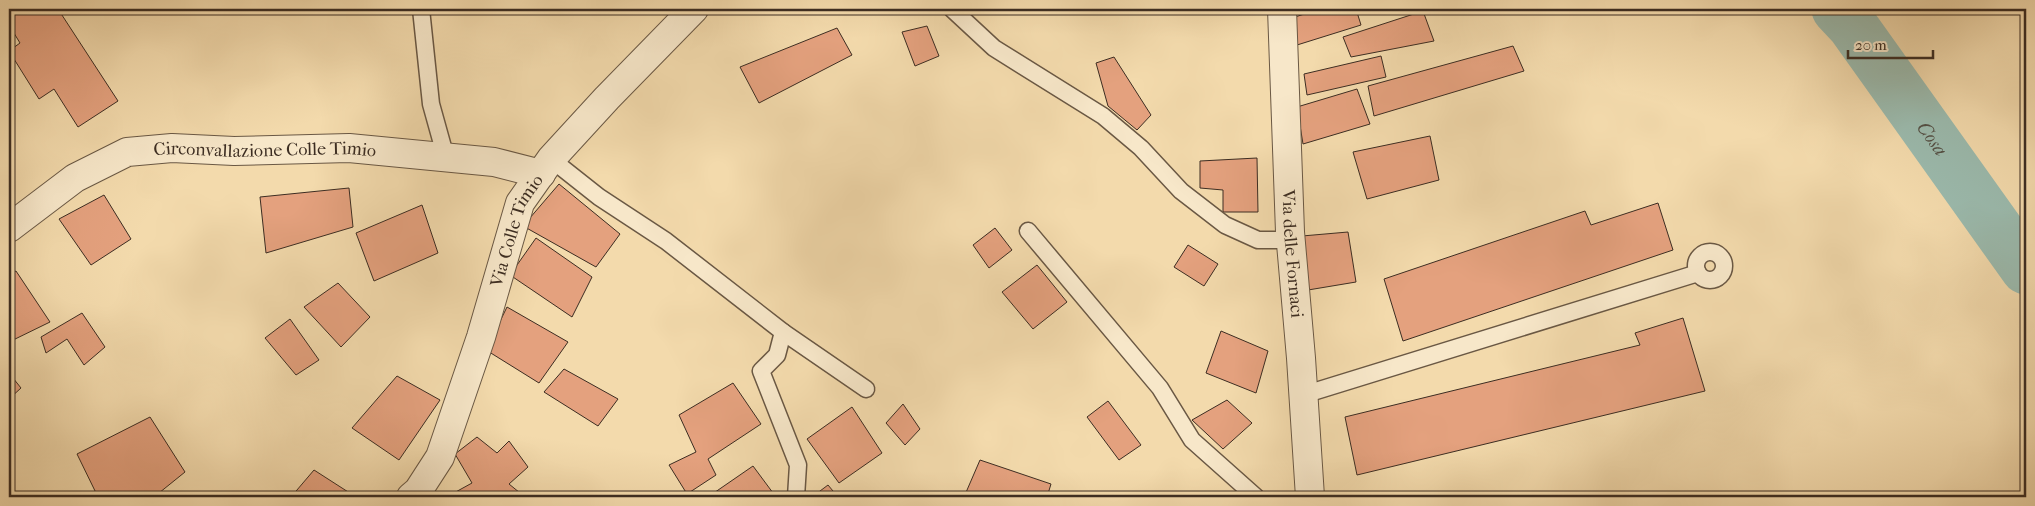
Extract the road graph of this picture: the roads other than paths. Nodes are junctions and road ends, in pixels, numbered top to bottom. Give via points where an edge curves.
1 (421, 9) edge
2 (694, 9) edge
3 (952, 9) edge
4 (1282, 9) edge
5 (446, 158) junction
6 (546, 166) junction
7 (9, 228) edge
8 (1028, 231) dead end
9 (1291, 240) junction
10 (1698, 273) dead end
11 (783, 332) junction
12 (866, 389) dead end
13 (1304, 395) junction
14 (410, 497) edge
15 (796, 497) edge
16 (1256, 497) edge
17 (1307, 497) edge

1 - 5 lane via 431,104
2 - 6 street, Via Colle Timio
3 - 9 lane via 994,48 1103,116 1140,148 1181,191 1225,225 1258,240
4 - 9 street, Via delle Fornaci
5 - 6 street, Circonvallazione Colle Timio
5 - 7 street, Circonvallazione Colle Timio via 349,148 234,151 172,148 127,152 75,178
6 - 11 lane via 666,241
6 - 14 street, Via Colle Timio via 520,203 468,379 440,457 418,491
8 - 16 lane via 1160,388 1192,440
9 - 13 street, Via delle Fornaci
10 - 13 lane
11 - 12 lane
11 - 15 lane via 777,355 761,371 798,465
13 - 17 street, Via delle Fornaci

